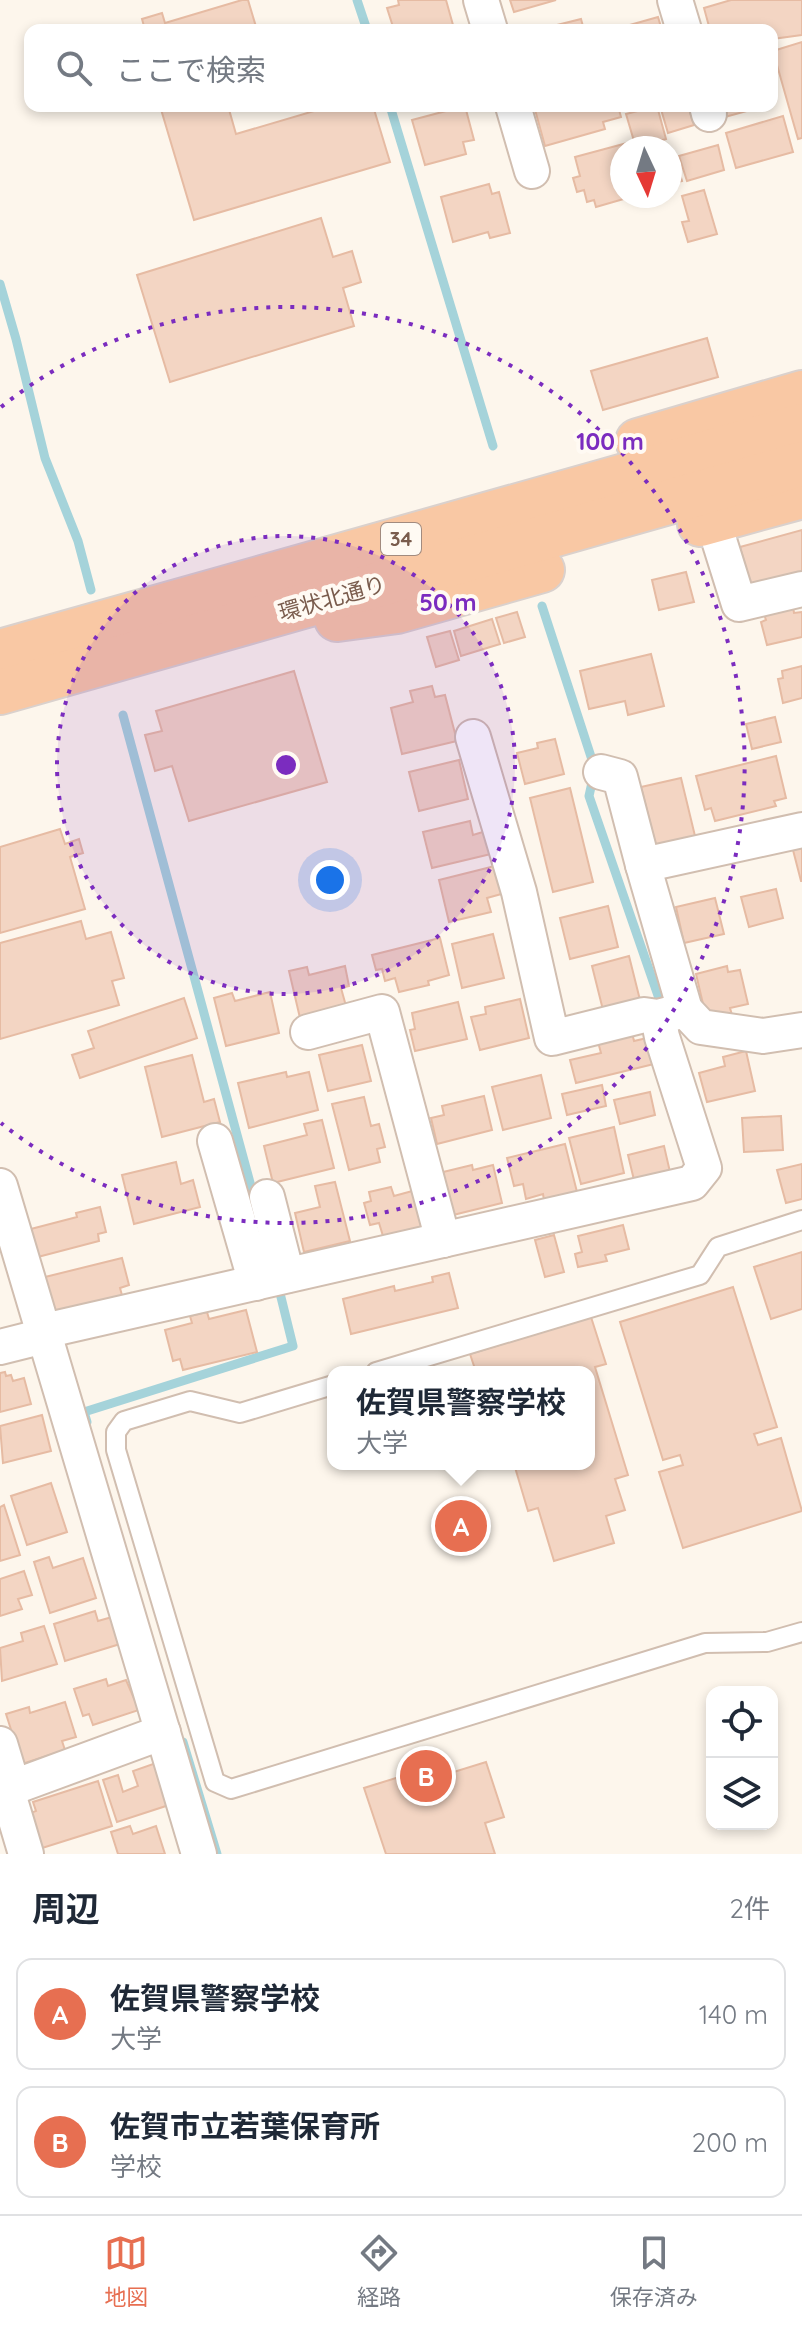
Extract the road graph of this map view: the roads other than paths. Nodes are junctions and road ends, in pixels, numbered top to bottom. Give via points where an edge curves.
1 (481, 0) edge
2 (675, 0) edge
3 (488, 24) edge
4 (682, 24) edge
5 (515, 112) edge
6 (532, 171) dead end
7 (802, 393) edge
8 (802, 426) edge
9 (802, 464) edge
10 (802, 496) edge
11 (713, 521) junction
12 (802, 589) edge
13 (195, 617) junction
14 (0, 652) edge
15 (0, 692) edge
16 (473, 737) dead end
17 (601, 772) dead end
18 (802, 830) edge
19 (643, 865) junction
20 (673, 1013) junction
21 (802, 1030) edge
22 (308, 1032) dead end
23 (215, 1141) dead end
24 (1, 1192) edge
25 (267, 1197) dead end
26 (802, 1220) edge
27 (443, 1240) junction
28 (269, 1280) junction
29 (43, 1334) junction
30 (0, 1347) edge
31 (396, 1366) edge
32 (327, 1387) edge
33 (802, 1632) edge
34 (163, 1732) junction
35 (0, 1744) edge
36 (7, 1790) edge
37 (26, 1854) edge
38 (199, 1854) edge

1 - 3 street
2 - 4 street
5 - 6 street
7 - 13 highway via 373,518
8 - 13 highway, 環状北通り / 34
9 - 13 highway, 環状北通り / 34
10 - 11 highway
11 - 12 street via 739,604
11 - 13 highway via 397,611
13 - 14 highway, 環状北通り / 34
13 - 15 highway, 環状北通り / 34
16 - 20 street via 519,892 552,1038
17 - 19 street via 620,777
18 - 19 street
19 - 20 street
20 - 21 street via 701,1027 763,1036
20 - 27 street via 662,1037 704,1168 692,1183
22 - 27 street via 382,1012
23 - 28 street
24 - 29 street
25 - 28 street
26 - 31 lane via 718,1247 700,1275
27 - 28 street
28 - 29 street
29 - 30 street
29 - 34 street
32 - 33 lane via 240,1413 190,1401 124,1421 116,1432 116,1450 215,1782 231,1789 705,1643 767,1642
34 - 36 street
34 - 38 street
35 - 36 street
36 - 37 street

